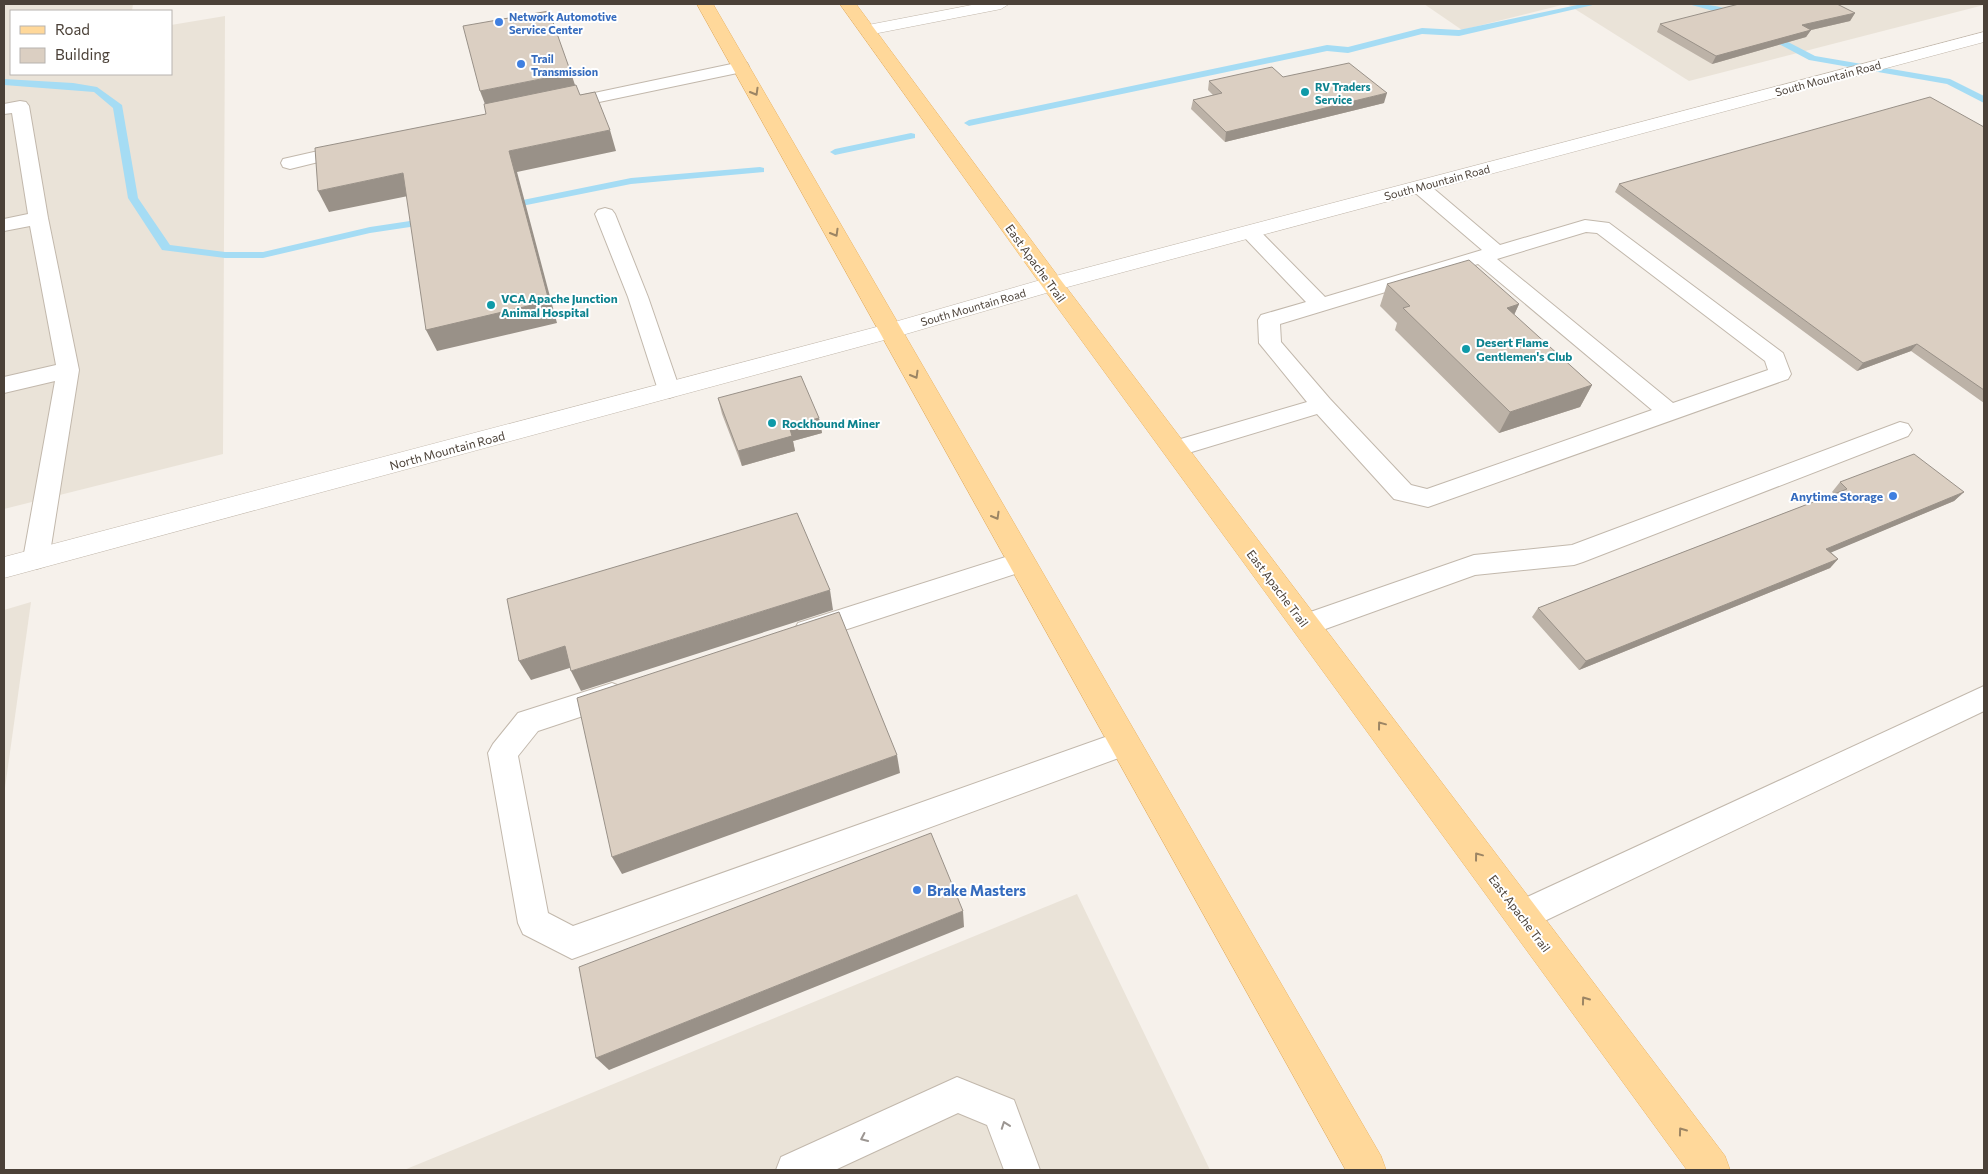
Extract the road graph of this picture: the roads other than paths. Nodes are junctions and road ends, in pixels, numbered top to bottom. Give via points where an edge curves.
1 (705, 4) edge
2 (848, 4) edge
3 (990, 5) edge
4 (868, 30) junction
5 (1984, 37) edge
6 (741, 67) junction
7 (4, 109) edge
8 (542, 109) edge
9 (366, 144) edge
10 (290, 163) dead end
11 (1420, 186) junction
12 (604, 214) dead end
13 (38, 218) junction
14 (4, 225) edge
15 (1250, 232) junction
16 (1489, 254) junction
17 (1052, 284) junction
18 (1321, 305) junction
19 (891, 331) junction
20 (68, 370) junction
21 (4, 385) edge
22 (669, 390) junction
23 (1322, 405) junction
24 (1670, 413) junction
25 (1900, 430) dead end
26 (1175, 449) junction
27 (36, 559) junction
28 (1022, 562) junction
29 (4, 568) edge
30 (1306, 625) junction
31 (784, 639) edge
32 (642, 685) edge
33 (1984, 698) edge
34 (1125, 743) junction
35 (1523, 915) junction
36 (794, 1170) edge
37 (1022, 1170) edge
38 (1367, 1170) edge
39 (1710, 1170) edge

1 - 6 main road
2 - 4 main road, East Apache Trail
3 - 4 street
4 - 17 main road, East Apache Trail
5 - 11 street, South Mountain Road
6 - 8 lane
6 -> 19 main road
7 - 13 lane via 20,106
9 - 10 lane
11 - 15 street, South Mountain Road
11 - 16 lane
12 - 22 lane via 638,297
13 - 14 lane
13 - 20 lane
15 - 17 street, South Mountain Road
15 - 18 lane
16 - 18 lane
16 - 24 lane
16 - 24 lane via 1585,226 1602,227 1775,358 1780,374
17 - 19 street, South Mountain Road
17 - 26 main road, East Apache Trail
18 - 23 lane via 1269,320 1270,343
19 - 22 street, North Mountain Road
19 -> 28 main road
20 - 21 lane
20 - 27 lane
22 - 27 street, North Mountain Road
23 - 24 lane via 1402,493 1428,498
23 - 26 lane
25 - 30 lane via 1574,555 1474,565
26 - 30 main road, East Apache Trail
27 - 29 street, North Mountain Road
28 - 31 lane
28 - 34 main road
35 -> 30 main road, East Apache Trail
32 - 34 lane via 528,722 503,753 534,923 572,943
33 - 35 lane
34 - 38 main road
39 -> 35 main road, East Apache Trail
37 -> 36 lane via 1001,1113 957,1095

